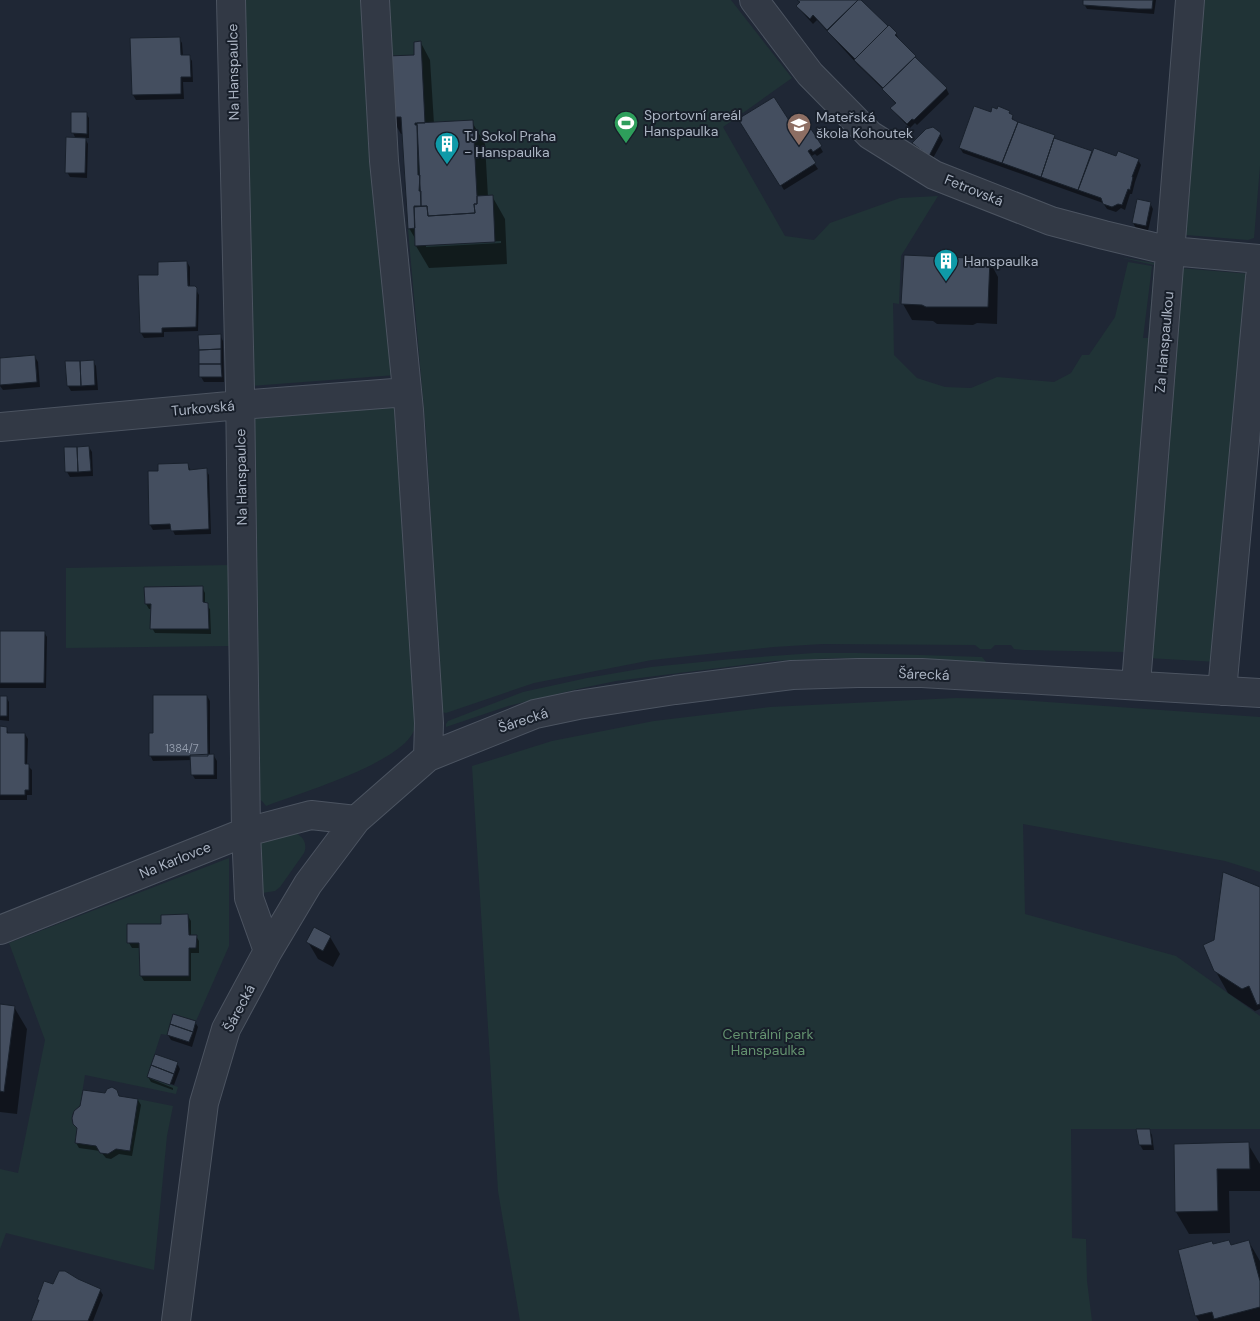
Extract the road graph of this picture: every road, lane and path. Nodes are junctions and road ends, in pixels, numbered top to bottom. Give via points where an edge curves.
1 (231, 0) edge
2 (375, 0) edge
3 (754, 0) edge
4 (1190, 0) edge
5 (1171, 251) junction
6 (1260, 259) edge
7 (1260, 277) edge
8 (407, 392) junction
9 (240, 405) junction
10 (0, 426) edge
11 (1136, 684) junction
12 (1222, 691) junction
13 (1260, 693) edge
14 (428, 757) junction
15 (356, 820) junction
16 (246, 832) junction
17 (0, 930) edge
18 (268, 951) junction
19 (176, 1321) edge

1 - 9 street, Na Hanspaulce
2 - 8 street via 384,160
3 - 5 street, Fetrovská via 810,74 870,135 934,175 1051,221
4 - 5 street, Za Hanspaulkou
5 - 6 street, Fetrovská
5 - 11 street, Za Hanspaulkou
7 - 12 street
8 - 9 street, Turkovská
8 - 14 street via 428,704
9 - 10 street, Turkovská
9 - 16 street, Na Hanspaulce
11 - 12 street, Šárecká
11 - 14 street, Šárecká via 922,674 792,675 675,690 534,714
12 - 13 street, Šárecká
14 - 15 street, Šárecká
15 - 16 street, Na Karlovce via 311,815
15 - 18 street, Šárecká via 308,884
16 - 17 street, Na Karlovce
16 - 18 street, Na Hanspaulce via 249,898
18 - 19 street, Šárecká via 226,1029 204,1103

